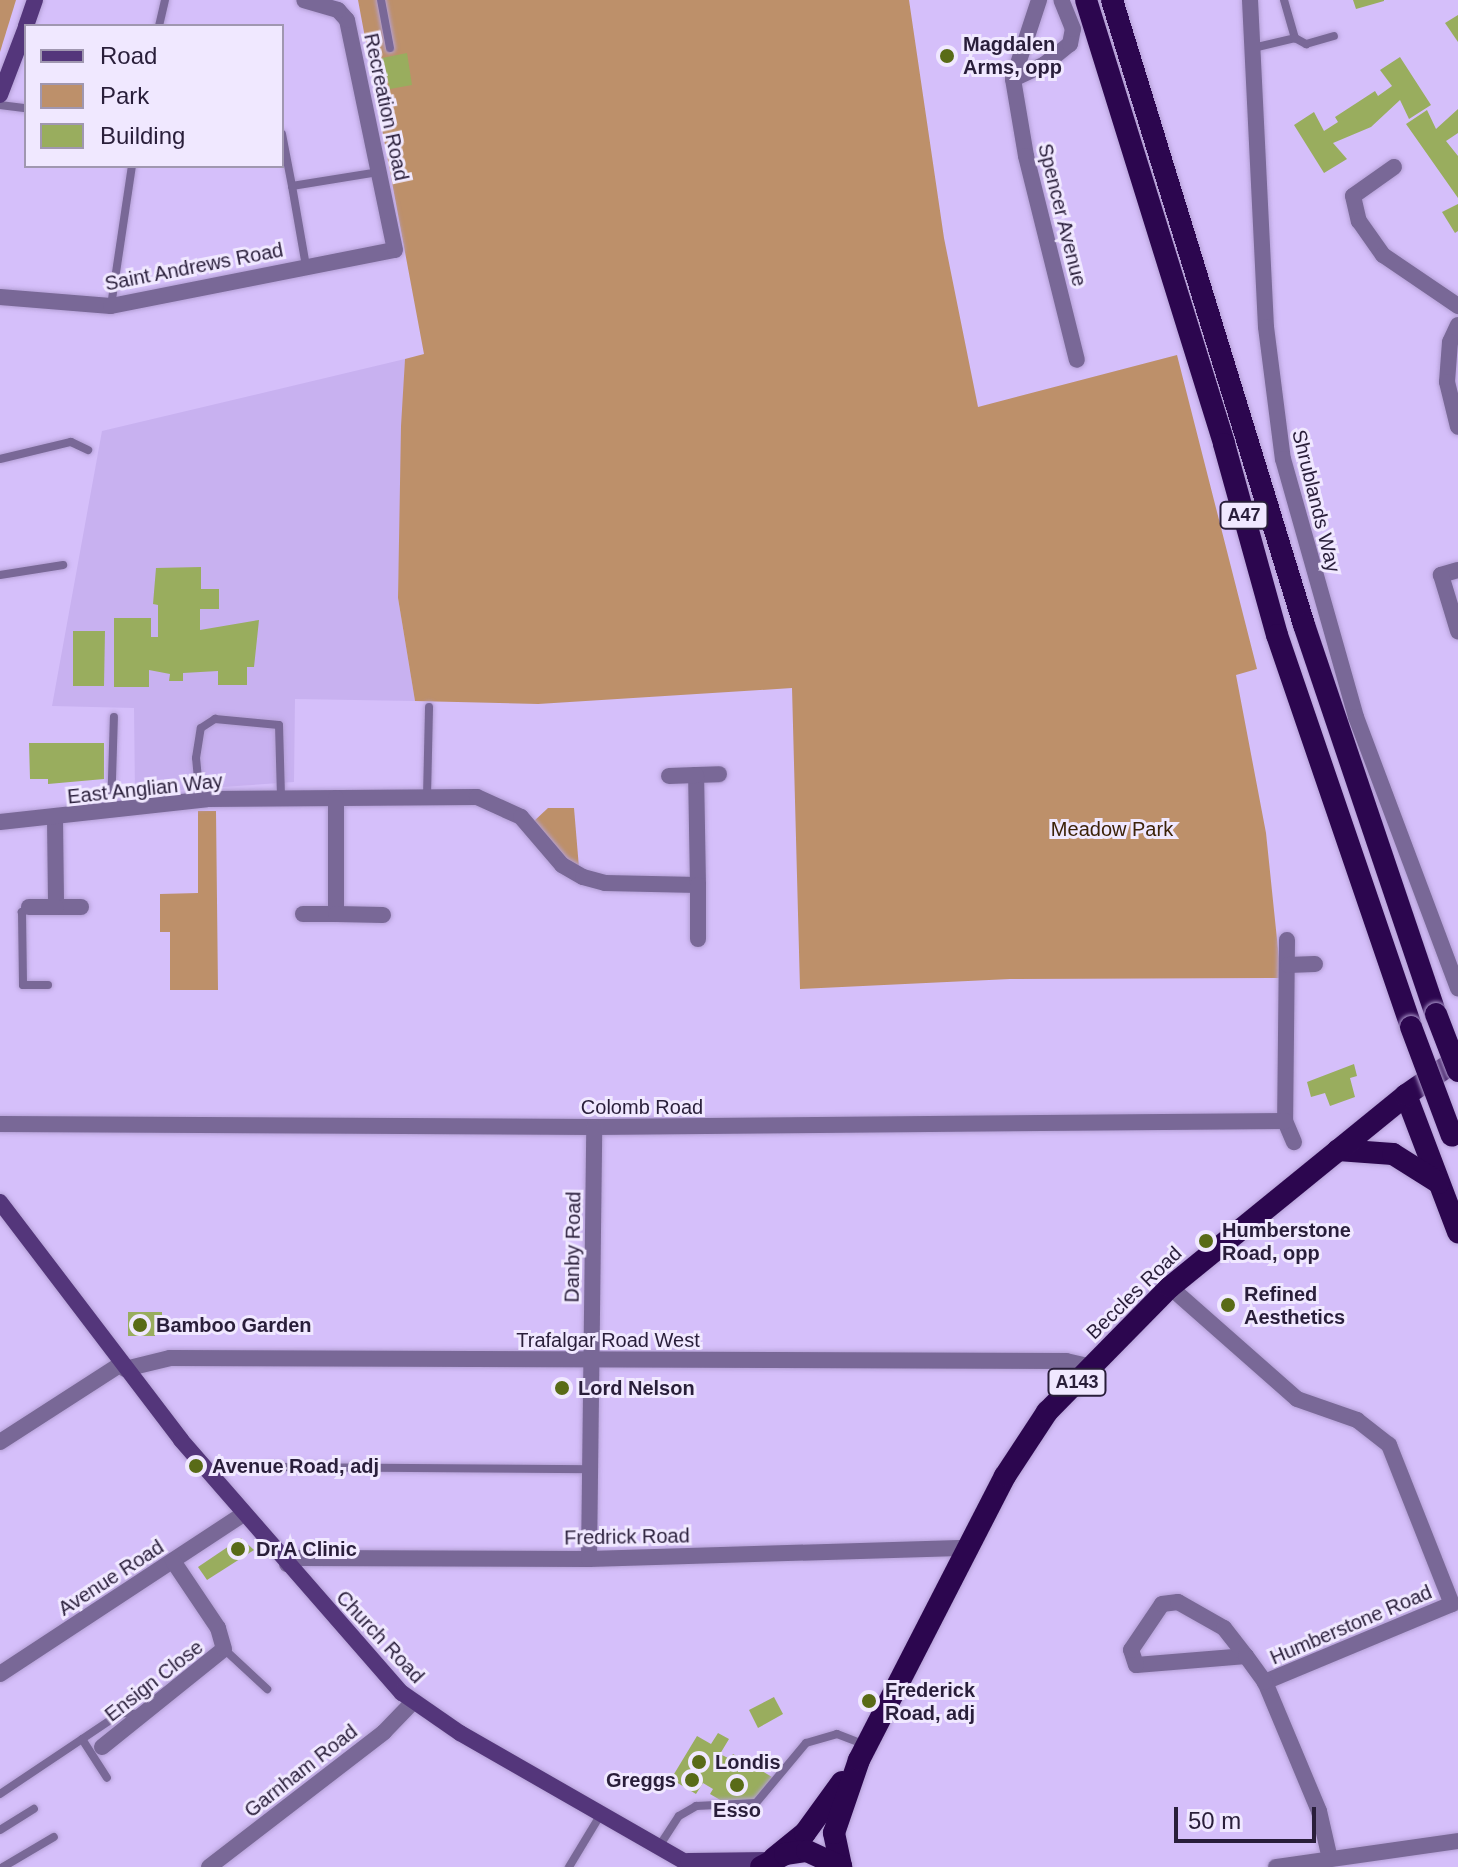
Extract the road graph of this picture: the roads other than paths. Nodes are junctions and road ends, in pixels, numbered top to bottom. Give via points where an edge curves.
1 (35, 0) edge
2 (165, 0) edge
3 (304, 0) edge
4 (381, 0) edge
5 (1039, 0) edge
6 (1061, 0) edge
7 (1086, 0) edge
8 (1112, 0) edge
9 (1250, 0) edge
10 (1284, 0) edge
11 (27, 24) edge
12 (159, 24) edge
13 (24, 31) edge
14 (1334, 36) dead end
15 (1295, 38) junction
16 (390, 48) dead end
17 (1252, 48) junction
18 (1013, 79) junction
19 (0, 95) edge
20 (0, 105) edge
21 (24, 108) edge
22 (284, 144) edge
23 (1394, 167) dead end
24 (132, 168) edge
25 (379, 172) junction
26 (292, 186) junction
27 (395, 250) joint
28 (306, 266) junction
29 (0, 297) edge
30 (111, 306) junction
31 (1458, 306) edge
32 (1458, 325) edge
33 (1077, 360) dead end
34 (1458, 427) edge
35 (88, 450) dead end
36 (0, 459) edge
37 (63, 565) dead end
38 (1458, 570) edge
39 (0, 575) edge
40 (1458, 631) edge
41 (429, 707) dead end
42 (114, 717) dead end
43 (719, 774) dead end
44 (696, 775) junction
45 (669, 776) dead end
46 (427, 797) junction
47 (281, 798) junction
48 (336, 798) junction
49 (200, 800) junction
50 (111, 811) junction
51 (55, 819) junction
52 (0, 822) edge
53 (698, 885) junction
54 (29, 907) joint
55 (56, 907) junction
56 (81, 907) dead end
57 (303, 914) dead end
58 (336, 914) junction
59 (383, 915) dead end
60 (698, 939) dead end
61 (1287, 940) dead end
62 (1315, 964) dead end
63 (1288, 965) junction
64 (48, 985) dead end
65 (1458, 989) edge
66 (1458, 1059) edge
67 (1458, 1071) edge
68 (1406, 1095) junction
69 (1285, 1121) junction
70 (0, 1124) edge
71 (594, 1127) junction
72 (1294, 1142) dead end
73 (1455, 1145) edge
74 (1338, 1150) junction
75 (1440, 1184) junction
76 (0, 1202) edge
77 (1458, 1232) edge
78 (1170, 1287) junction
79 (592, 1360) junction
80 (123, 1366) junction
81 (1092, 1367) junction
82 (0, 1442) edge
83 (268, 1467) dead end
84 (591, 1469) junction
85 (244, 1514) junction
86 (968, 1548) junction
87 (589, 1559) junction
88 (173, 1561) junction
89 (287, 1564) junction
90 (1455, 1612) edge
91 (224, 1649) junction
92 (1246, 1656) junction
93 (0, 1674) edge
94 (1265, 1682) junction
95 (267, 1689) dead end
96 (413, 1702) junction
97 (143, 1714) junction
98 (82, 1739) junction
99 (102, 1747) dead end
100 (863, 1752) junction
101 (107, 1778) dead end
102 (0, 1794) edge
103 (34, 1809) dead end
104 (601, 1814) junction
105 (0, 1830) edge
106 (54, 1837) dead end
107 (1458, 1841) edge
108 (658, 1848) junction
109 (1330, 1859) junction
110 (769, 1862) edge
111 (691, 1864) edge
112 (216, 1865) edge
113 (3, 1867) edge
114 (569, 1867) edge
115 (841, 1867) edge
116 (1276, 1867) edge

1 - 11 main road
2 - 12 lane
3 - 25 street, Recreation Road via 338,10 347,20
4 - 16 lane
5 - 18 street, Spencer Avenue
6 - 18 street via 1073,29 1070,44
7 - 73 highway, A47, bridge via 1224,444 1277,635
8 - 67 highway, A47, bridge via 1304,625
9 - 17 street, Shrublands Way
10 - 15 lane
13 - 19 main road
14 - 15 lane via 1306,44
15 - 17 lane
17 - 65 street, Shrublands Way via 1266,327 1283,459 1356,717
18 - 33 street, Spencer Avenue via 1026,156
20 - 21 lane
22 - 26 lane
23 - 31 street via 1353,196 1359,221 1383,255
24 - 30 lane
25 - 26 lane
25 - 27 street, Recreation Road
26 - 28 lane
27 - 28 street, Saint Andrews Road
28 - 30 street, Saint Andrews Road
29 - 30 street, Saint Andrews Road
32 - 34 street via 1450,342 1447,382
35 - 36 lane via 71,442
37 - 39 lane
38 - 40 street via 1441,575
41 - 46 lane
42 - 50 lane
43 - 44 street
44 - 45 street
44 - 53 street
46 - 48 street, East Anglian Way
46 - 53 street, East Anglian Way via 477,797 501,804 521,817 562,865 583,877 605,883
47 - 48 street, East Anglian Way
47 - 49 street, East Anglian Way
47 - 49 lane via 279,725 215,719 201,728 196,758
48 - 58 street
49 - 50 street, East Anglian Way
50 - 51 street, East Anglian Way
51 - 52 street, East Anglian Way
51 - 55 street, East Anglian Way
53 - 60 street
54 - 55 street
54 - 64 lane via 22,912 23,985
55 - 56 street
57 - 58 street
58 - 59 street
61 - 63 street
62 - 63 street
63 - 69 street
66 - 68 highway, Beccles Road / A143
68 - 74 highway, Beccles Road / A143
68 - 75 highway
69 - 71 street, Colomb Road
69 - 72 street
70 - 71 street, Colomb Road
71 - 79 street, Danby Road
74 - 75 highway via 1393,1154
74 - 78 highway, Beccles Road / A143
75 - 77 highway
76 - 80 main road, Church Road
78 - 81 highway, Beccles Road / A143
78 - 90 street, Humberstone Road via 1297,1399 1357,1420 1389,1445
79 - 80 street, Trafalgar Road West via 170,1358
79 - 81 street, Trafalgar Road West via 1066,1361
79 - 84 street, Danby Road
80 - 82 street, Trafalgar Road West
80 - 85 main road, Church Road
81 - 86 highway, Beccles Road / A143 via 1047,1412 1005,1476
83 - 84 lane
84 - 87 street, Danby Road
85 - 88 street, Avenue Road
85 - 89 main road, Church Road
86 - 87 street, Fredrick Road
86 - 100 highway, Beccles Road / A143
87 - 89 street, Fredrick Road via 301,1558
88 - 91 street, Ensign Close via 218,1628
88 - 93 street, Avenue Road
89 - 96 main road, Church Road
90 - 94 street, Humberstone Road
91 - 95 lane
91 - 97 street, Ensign Close
92 - 92 street, Humberstone Road via 1136,1665 1131,1650 1162,1604 1178,1602 1224,1628
92 - 94 street, Humberstone Road
94 - 109 street, Humberstone Road via 1319,1811
96 - 104 main road, Church Road
96 - 112 street, Garnham Road via 384,1732
97 - 98 lane via 121,1713
97 - 99 street, Ensign Close
98 - 101 lane
98 - 102 lane
100 - 108 lane via 837,1734 806,1743 756,1803 696,1806 679,1816
100 - 110 highway, Beccles Road / A143 via 805,1833
100 - 115 highway, Beccles Road / A143 via 834,1833
103 - 105 lane
104 - 108 main road, Church Road
104 - 114 lane
106 - 113 lane
107 - 109 street
108 - 111 main road, Church Road
109 - 116 street
110 - 111 main road
110 - 115 highway via 807,1851

